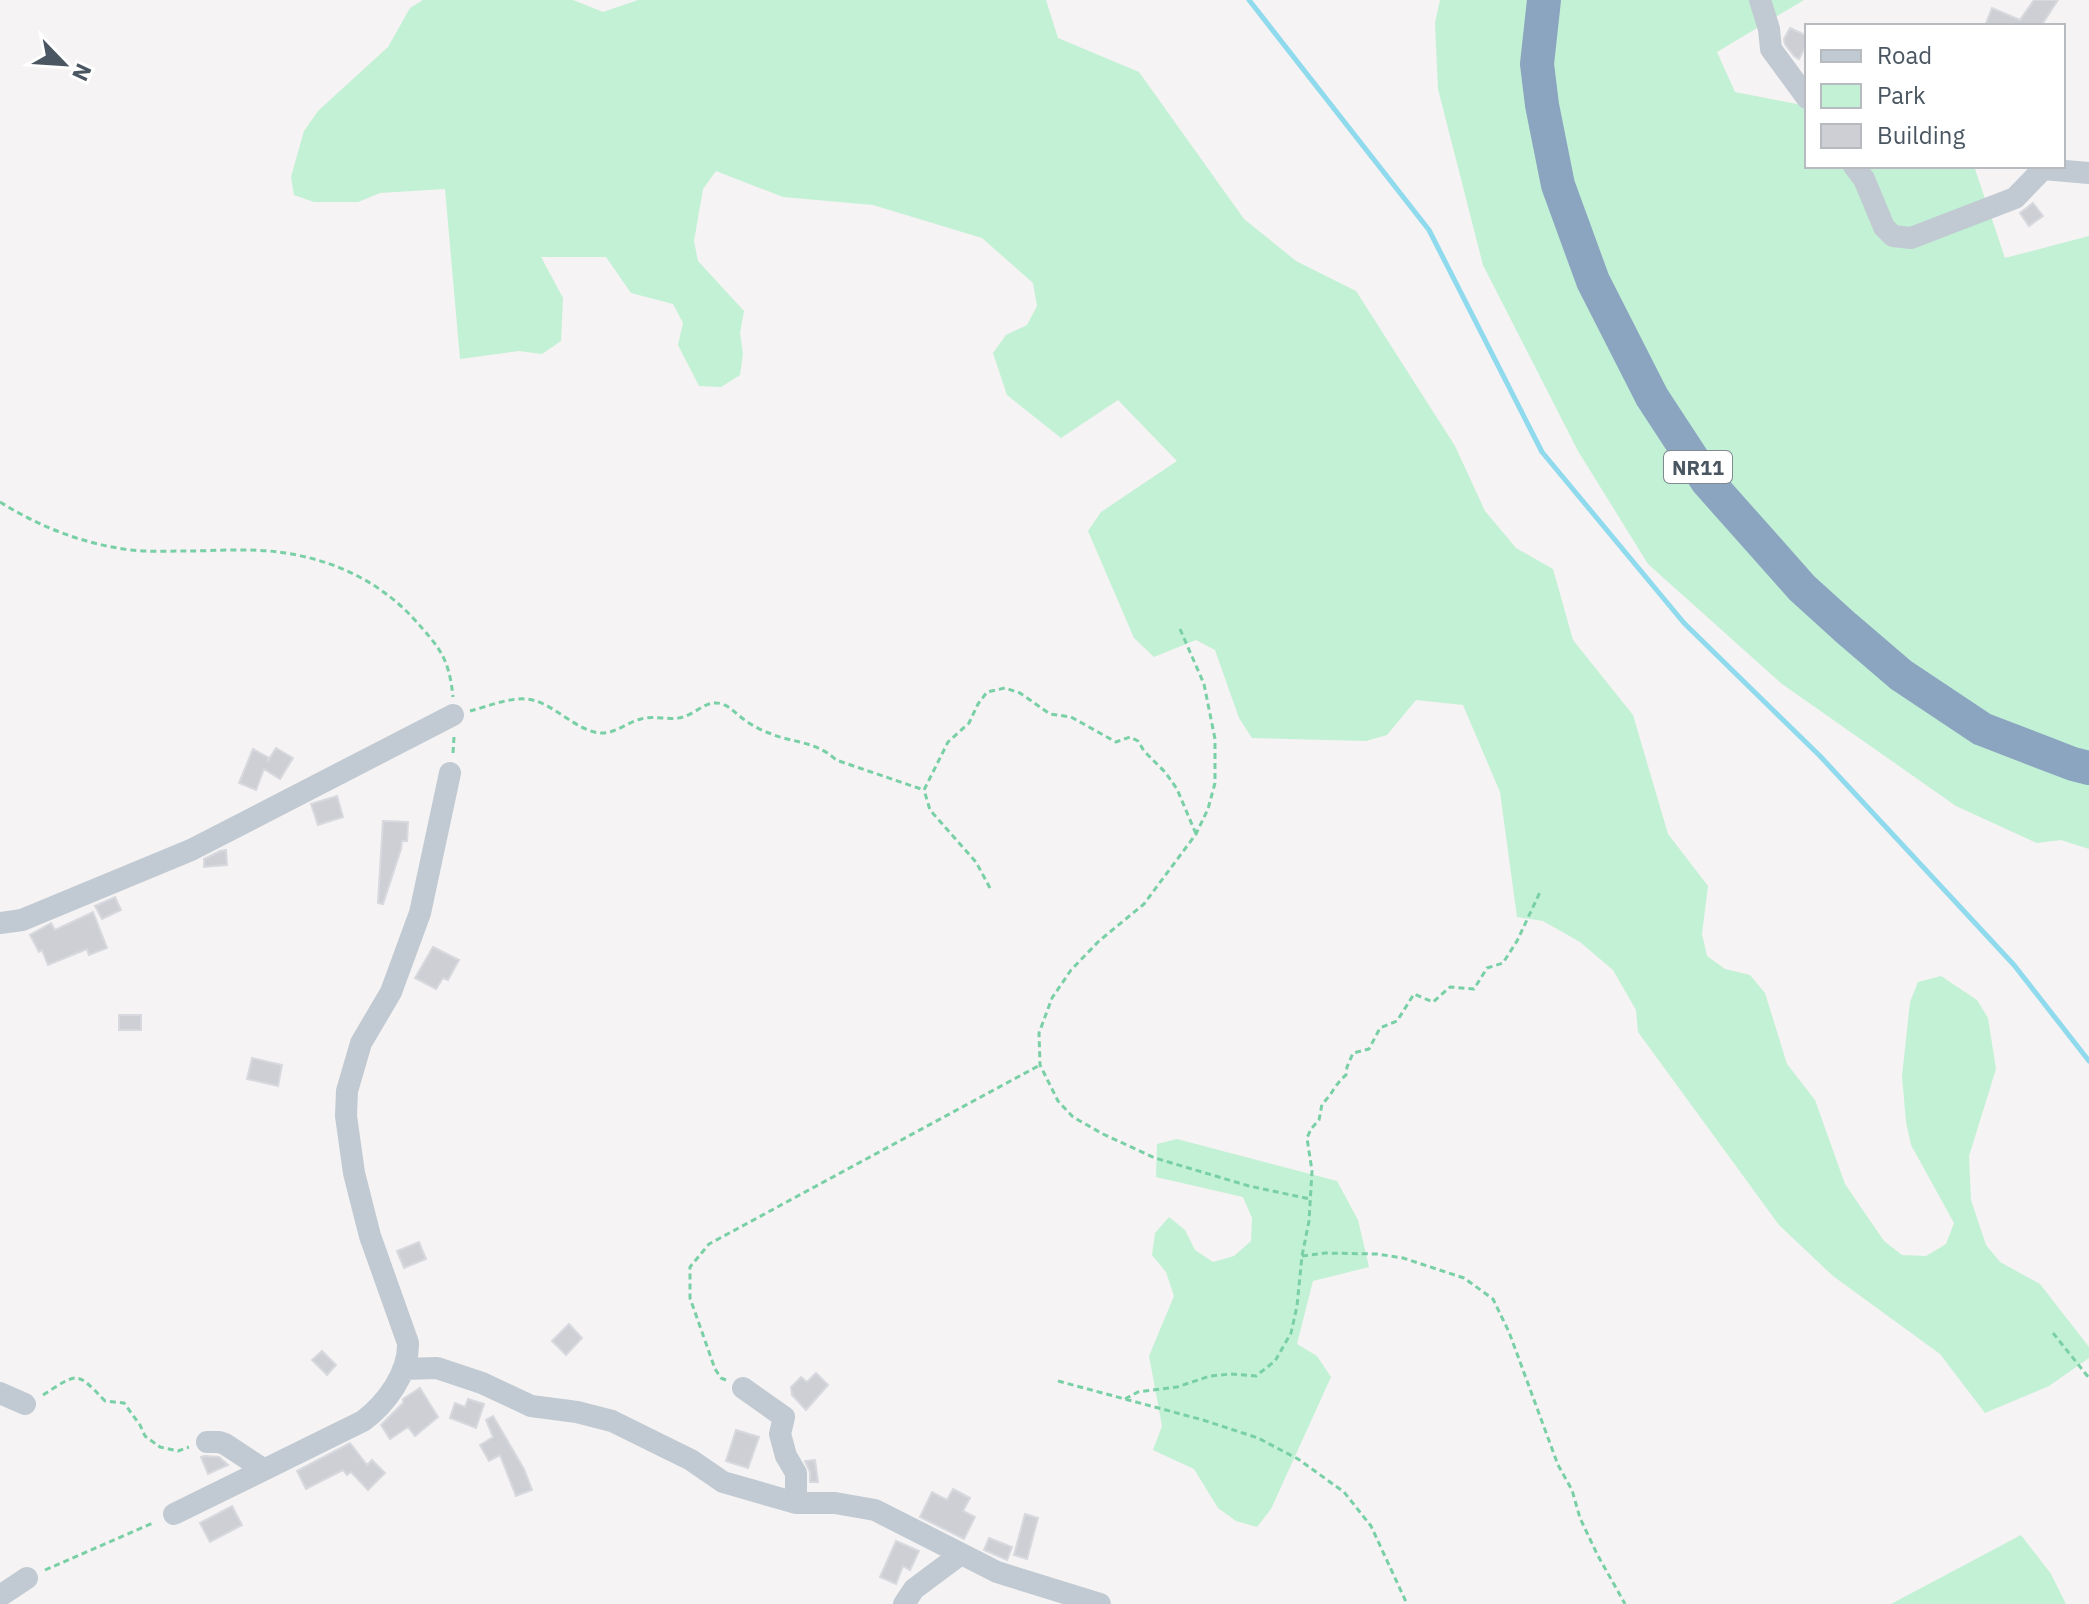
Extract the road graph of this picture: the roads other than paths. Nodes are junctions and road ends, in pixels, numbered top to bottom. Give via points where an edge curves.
1 (1544, 0) edge
2 (1760, 0) edge
3 (1805, 95) edge
4 (1856, 168) edge
5 (2089, 173) edge
6 (453, 715) road end
7 (2089, 768) edge
8 (450, 773) road end
9 (0, 923) edge
10 (403, 1369) junction
11 (743, 1388) road end
12 (0, 1393) edge
13 (25, 1404) road end
14 (207, 1442) road end
15 (263, 1469) junction
16 (796, 1503) junction
17 (174, 1514) road end
18 (961, 1554) junction
19 (27, 1578) road end
20 (0, 1596) edge
21 (904, 1604) edge
22 (1100, 1604) edge

1 - 7 highway, NR11 via 1537,64 1558,185 1593,281 1652,397 1707,481 1802,588 1901,675 1982,729
2 - 3 street via 1771,49
4 - 5 street via 1884,227 1893,236 1911,238 2015,198 2043,169
6 - 9 street via 191,850 22,920
8 - 10 street via 420,913 391,992 361,1043 347,1091 354,1173 408,1343
10 - 15 street via 392,1390 363,1421
10 - 16 street via 437,1368 531,1406 612,1421 723,1482
11 - 16 street via 784,1417 780,1434 796,1473
12 - 13 street
14 - 15 street via 225,1444
15 - 17 street
16 - 18 street via 875,1510
18 - 21 street via 914,1589
18 - 22 street via 1013,1578
19 - 20 street

